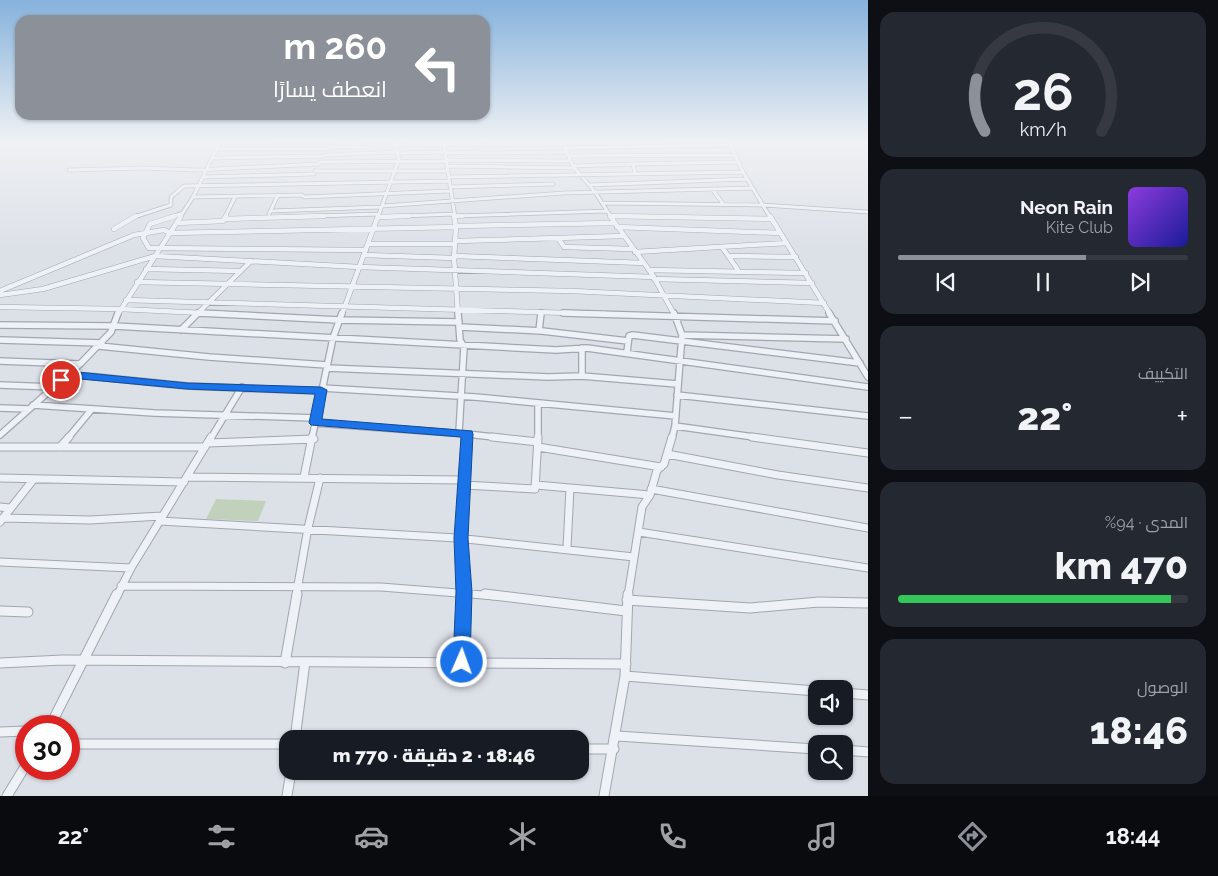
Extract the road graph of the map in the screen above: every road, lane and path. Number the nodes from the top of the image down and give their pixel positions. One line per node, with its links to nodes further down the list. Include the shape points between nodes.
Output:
1 (204, 177): 12 (street)
2 (313, 177): 10 (street)
3 (392, 177): 9 (street)
4 (531, 177): 6 (street)
5 (582, 177): 13 (street)
6 (449, 179): 9 (street); 15 (street)
7 (747, 179): 13 (street); 14 (street)
8 (373, 182): 9 (street); 10 (street); 21 (street)
9 (390, 182): 18 (street)
10 (309, 184): 12 (street); 20 (street)
11 (553, 184): 15 (street)
12 (200, 185): 22 (street); 41 (street, via 184,186 171,197 172,206 137,215)
13 (589, 185): 17 (street)
14 (753, 188): 16 (street); 27 (street)
15 (450, 189): 18 (street); 24 (street)
16 (712, 189): 17 (street); 26 (street)
17 (595, 192): 24 (street); 25 (street)
18 (386, 194): 21 (street); 28 (street)
19 (278, 195): 20 (street); 23 (street); 29 (street)
20 (302, 195): 21 (street)
21 (371, 195)
22 (193, 197): 23 (street); 31 (street)
23 (235, 197): 36 (street)
24 (452, 201): 28 (street); 33 (street)
25 (602, 203): 26 (street); 32 (street)
26 (724, 204): 27 (street)
27 (763, 205): 30 (street); 37 (street)
28 (382, 207): 29 (street); 34 (street)
29 (270, 211): 35 (street)
30 (868, 212)
31 (183, 213): 38 (street); 43 (street, via 150,224)
32 (609, 213): 33 (street); 37 (street); 39 (street)
33 (454, 215): 34 (street); 40 (street)
34 (378, 216): 35 (street); 42 (street)
35 (267, 218): 36 (street)
36 (224, 219): 38 (street)
37 (772, 219): 45 (street)
38 (177, 222): 44 (street)
39 (616, 225): 40 (street); 45 (street); 46 (street)
40 (456, 227): 42 (street); 48 (street)
41 (114, 229)
42 (373, 229): 44 (street); 50 (street)
43 (144, 233): 44 (street, via 164,230); 51 (street, via 143,238 149,248); 76 (street)
44 (170, 233): 51 (street)
45 (780, 233): 49 (street)
46 (623, 236): 47 (street); 53 (street)
47 (558, 238): 48 (street); 53 (street, via 564,247)
48 (456, 243): 50 (street); 57 (street)
49 (787, 243): 52 (street); 58 (street)
50 (368, 244): 54 (street)
51 (162, 247): 54 (street); 55 (street)
52 (722, 247): 53 (street); 56 (street)
53 (634, 251): 60 (street)
54 (365, 252): 57 (street); 61 (street)
55 (155, 256): 59 (street); 62 (street); 77 (street, via 43,288)
56 (730, 256): 58 (street); 66 (street)
57 (454, 257): 60 (street); 64 (street)
58 (796, 257): 68 (street)
59 (251, 261): 61 (street); 67 (street)
60 (644, 262): 65 (street)
61 (360, 267): 64 (street); 74 (street)
62 (146, 269): 67 (street); 71 (street)
63 (704, 269): 65 (street); 66 (street); 70 (street)
64 (457, 270): 69 (street); 75 (street)
65 (649, 270): 69 (street)
66 (738, 270): 68 (street)
67 (242, 271): 73 (street)
68 (806, 273): 72 (street)
69 (654, 278): 70 (street); 78 (street)
70 (709, 280): 72 (street)
71 (137, 282): 73 (street); 79 (street)
72 (812, 283): 80 (street)
73 (230, 284): 74 (street); 81 (street)
74 (352, 286): 75 (street); 84 (street)
75 (458, 289): 78 (street); 85 (street)
76 (0, 291)
77 (0, 295)
78 (663, 296): 80 (street); 88 (street)
79 (126, 300): 81 (street); 83 (street)
80 (824, 303): 90 (street)
81 (208, 304): 84 (street); 86 (street)
82 (0, 307): 83 (street)
83 (120, 308): 86 (street); 93 (street)
84 (345, 308): 85 (street); 89 (street)
85 (458, 310): 87 (street); 91 (street)
86 (198, 313): 89 (street); 94 (street)
87 (541, 313): 88 (street); 95 (street)
88 (675, 317): 90 (street); 97 (street)
89 (339, 320): 91 (street); 96 (street)
90 (835, 321): 98 (street)
91 (460, 324): 95 (street); 102 (street)
92 (0, 325): 93 (street)
93 (114, 326): 94 (street); 101 (street)
94 (181, 330): 96 (street)
95 (539, 331): 100 (street)
96 (333, 338): 102 (street); 109 (street)
97 (682, 338): 98 (street); 100 (street, via 633,335); 106 (street); 107 (street)
98 (846, 339): 107 (street)
99 (0, 340): 101 (street)
100 (628, 341): 104 (street)
101 (100, 344): 108 (street); 109 (street, via 208,357)
102 (462, 344): 103 (street, via 556,350); 110 (street)
103 (582, 348): 104 (street); 112 (street)
104 (627, 352): 106 (street)
105 (0, 361): 108 (street)
106 (679, 361): 114 (street); 118 (street)
107 (860, 363): 113 (street)
108 (80, 364): 111 (street)
109 (327, 366): 110 (street); 119 (street)
110 (464, 373): 112 (street); 121 (street)
111 (67, 374): 116 (street); 117 (street, via 159,384)
112 (582, 376): 114 (street)
113 (868, 376)
114 (677, 384): 120 (street)
115 (0, 385): 116 (street)
116 (54, 387): 123 (street)
117 (242, 387): 119 (street); 126 (street)
118 (868, 387)
119 (322, 389): 121 (street); 129 (street)
120 (677, 395): 127 (street); 128 (street)
121 (462, 396): 122 (street); 131 (street)
122 (538, 403): 127 (street); 136 (street)
123 (31, 407): 124 (street); 125 (street); 132 (street)
124 (0, 408)
125 (92, 409): 126 (street); 137 (street)
126 (227, 414): 129 (street); 135 (street)
127 (676, 416): 130 (street)
128 (868, 416)
129 (316, 420): 131 (street); 134 (street)
130 (675, 426): 139 (street); 140 (street)
131 (459, 432): 133 (street)
132 (0, 434)
133 (467, 434): 136 (street); 147 (street)
134 (314, 439): 135 (street); 142 (street)
135 (207, 445): 137 (street); 146 (street)
136 (538, 445): 141 (street); 148 (street)
137 (60, 447): 138 (street)
138 (0, 448)
139 (868, 453)
140 (667, 454): 141 (street); 150 (street)
141 (661, 467): 151 (street)
142 (304, 477): 144 (street); 146 (street)
143 (0, 478): 145 (street)
144 (320, 478): 147 (street); 156 (street)
145 (33, 480): 146 (street); 153 (street)
146 (186, 480): 154 (street)
147 (464, 483): 148 (street, via 533,490); 159 (street)
148 (536, 485): 149 (street)
149 (570, 488): 151 (street); 160 (street)
150 (868, 488)
151 (650, 492): 157 (street); 158 (street, via 642,508)
152 (0, 508): 153 (street)
153 (10, 508): 155 (street)
154 (161, 518): 155 (street); 156 (street); 163 (street)
155 (1, 520)
156 (308, 528): 159 (street); 166 (street)
157 (868, 528)
158 (639, 532): 161 (street); 164 (street)
159 (461, 538): 160 (street); 167 (street)
160 (567, 548): 161 (street)
161 (634, 557): 168 (street)
162 (0, 562): 163 (street)
163 (131, 568): 165 (street)
164 (868, 568)
165 (121, 586): 166 (street); 173 (street)
166 (297, 586): 167 (street); 177 (street)
167 (464, 592): 171 (street); 175 (street)
168 (627, 600): 169 (street, via 750,608); 171 (street)
169 (868, 602)
170 (0, 611): 172 (street)
171 (626, 611): 178 (street)
172 (28, 612)
173 (85, 661): 176 (street); 177 (street); 183 (street)
174 (305, 662): 175 (street); 177 (street); 184 (street)
175 (462, 662): 178 (street)
176 (0, 663)
177 (285, 663)
178 (626, 664): 179 (street)
179 (625, 676): 180 (street); 187 (street)
180 (808, 690)
181 (853, 694): 182 (street)
182 (868, 695)
183 (56, 715)
184 (296, 730)
185 (15, 731): 186 (street)
186 (0, 732)
187 (616, 736): 190 (street); 192 (street)
188 (80, 744): 189 (street)
189 (279, 744)
190 (808, 748)
191 (589, 749): 192 (street)
192 (614, 749): 199 (street)
193 (853, 751): 194 (street)
194 (868, 752)
195 (17, 780): 197 (street)
196 (290, 780): 198 (street)
197 (7, 796)
198 (288, 796)
199 (604, 796)

